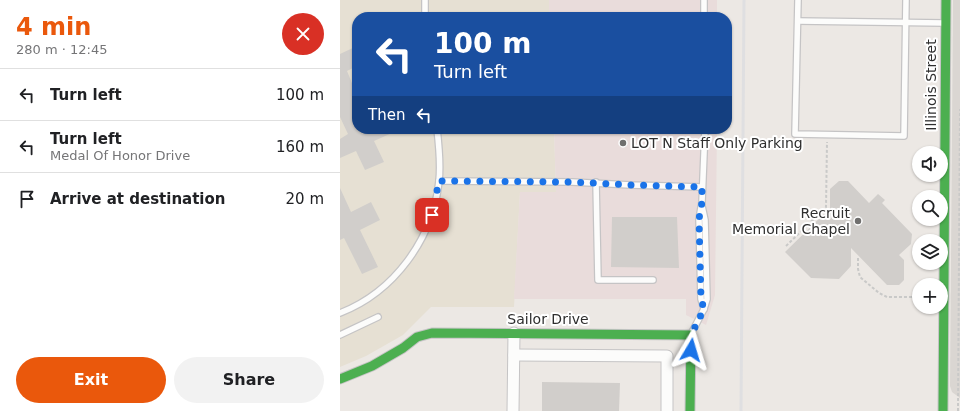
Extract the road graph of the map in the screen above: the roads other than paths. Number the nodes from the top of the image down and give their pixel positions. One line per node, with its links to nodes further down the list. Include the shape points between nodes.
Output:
1 (425, 0): 6 (lane)
2 (704, 0): 7 (lane)
3 (798, 0): 8 (lane)
4 (906, 0): 9 (lane)
5 (946, 0): 10 (street, Illinois Street)
6 (425, 12)
7 (704, 12)
8 (798, 21): 9 (lane); 9 (lane, via 795,134 904,136)
9 (905, 22): 10 (lane)
10 (945, 23): 27 (street, Illinois Street)
11 (438, 134): 13 (lane)
12 (705, 134): 15 (lane)
13 (439, 181): 14 (lane); 17 (lane, via 432,215 408,262 388,284 365,301)
14 (596, 182): 15 (lane); 16 (lane, via 598,280)
15 (702, 187): 21 (lane, via 699,219 701,299 704,309)
16 (653, 280)
17 (340, 313)
18 (378, 317): 20 (lane)
19 (514, 333): 21 (street, Sailor Drive); 22 (street); 23 (street, Sailor Drive, via 432,333 417,337 372,366)
20 (340, 335)
21 (691, 335): 26 (street)
22 (514, 355): 24 (street); 25 (street, via 667,356)
23 (340, 379)
24 (512, 411)
25 (668, 411)
26 (690, 411)
27 (942, 411)

